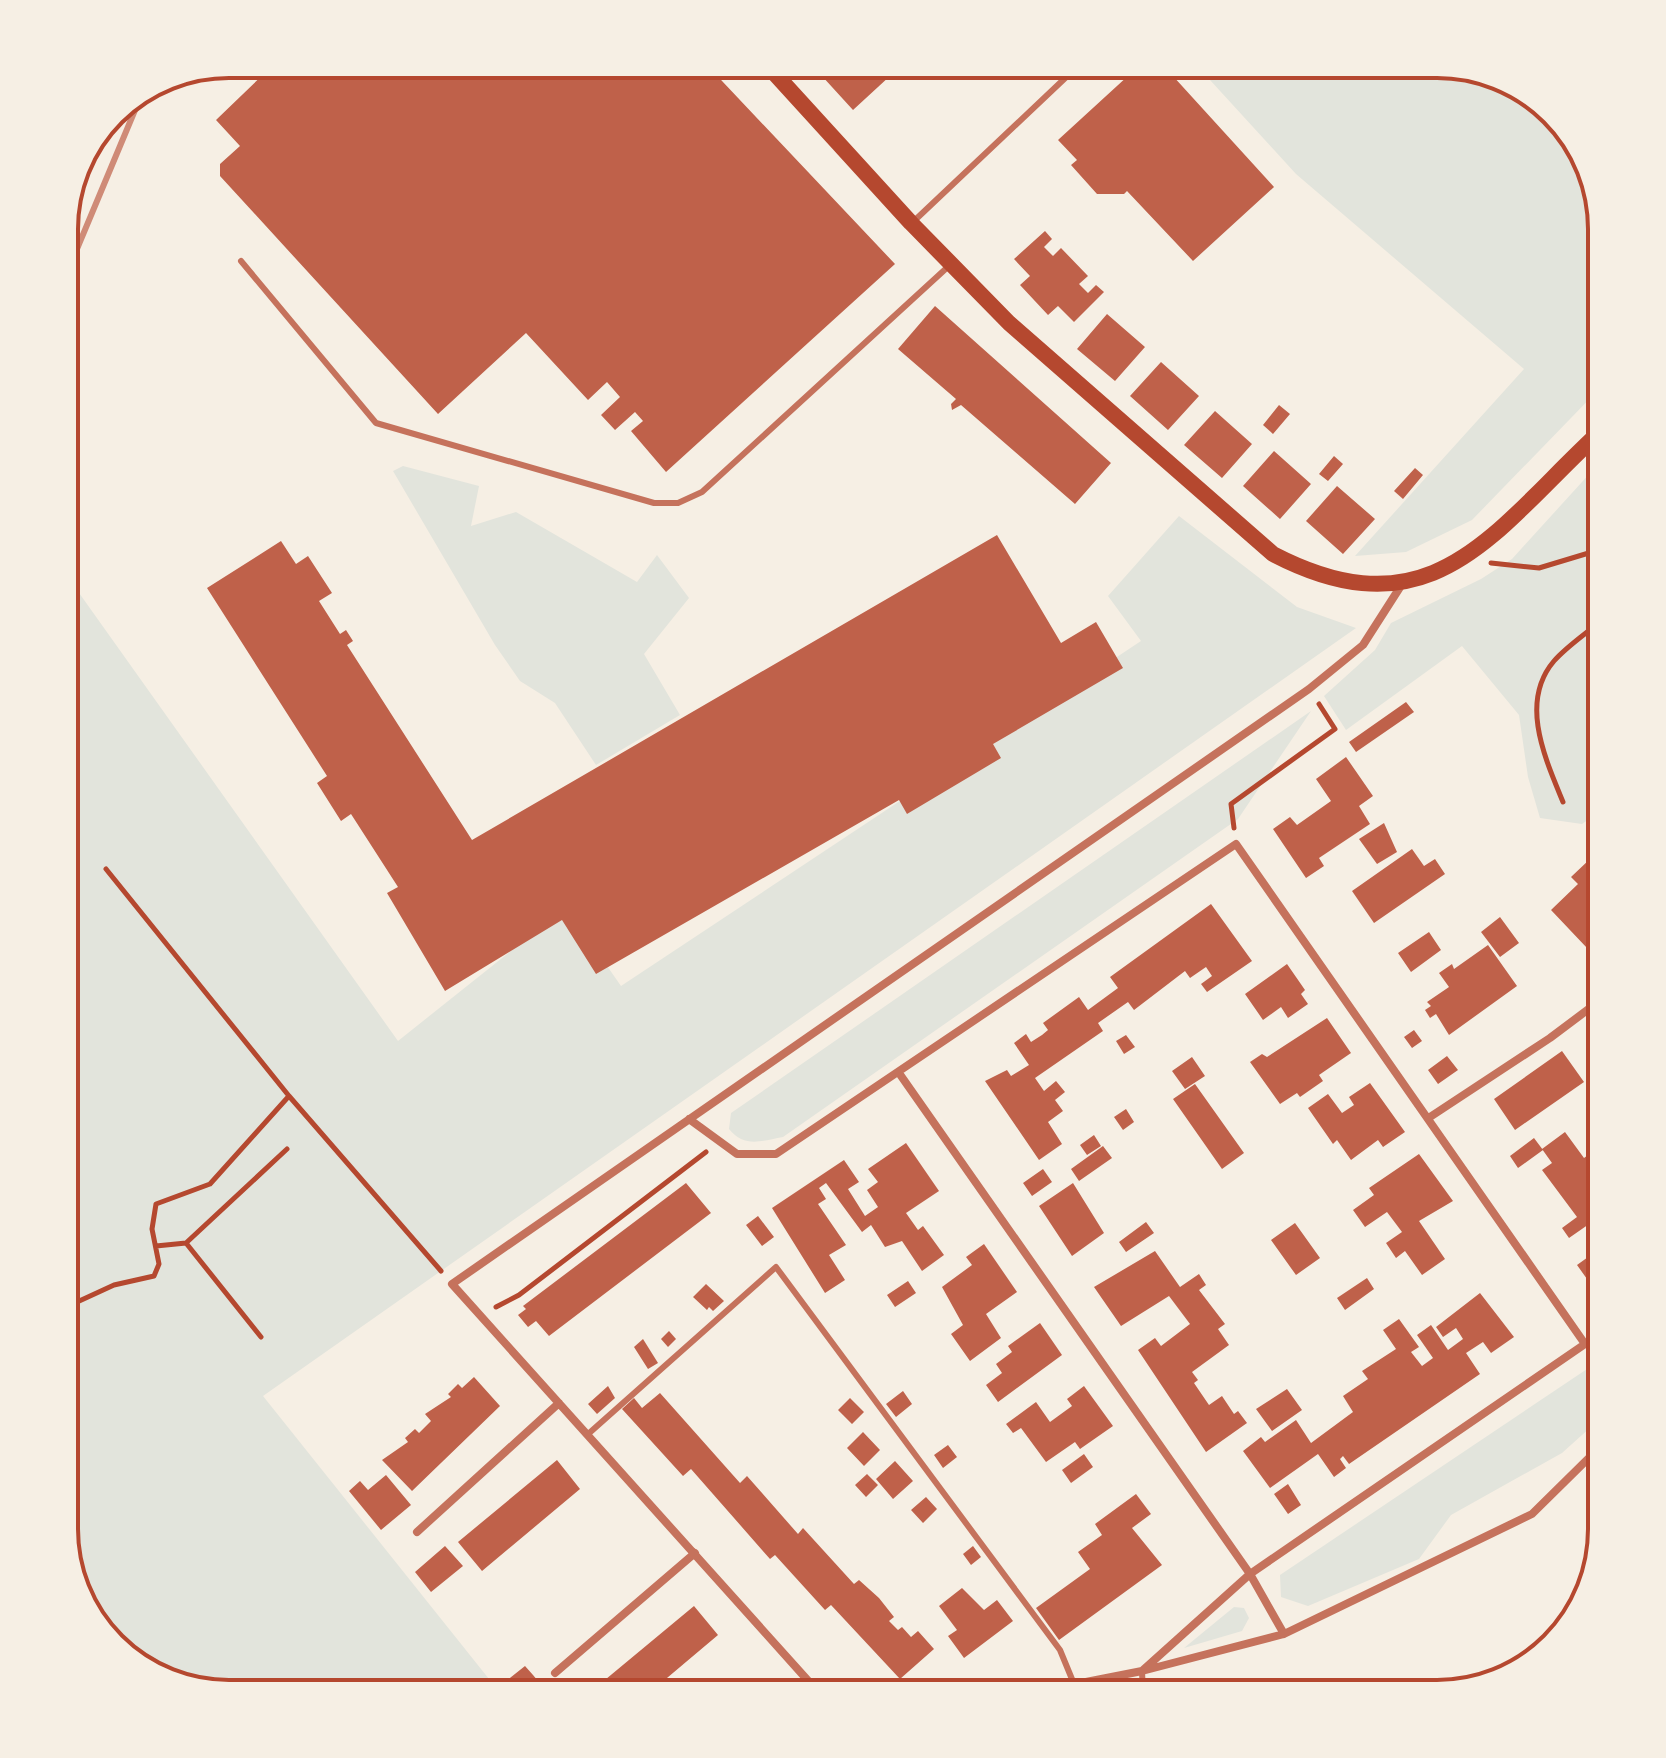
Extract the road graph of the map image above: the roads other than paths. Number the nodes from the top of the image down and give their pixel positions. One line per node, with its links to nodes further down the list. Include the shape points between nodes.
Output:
1 (779, 78): 3 (main road)
2 (1065, 78): 3 (lane)
3 (911, 223): 5 (main road)
4 (241, 261): 5 (lane, via 376,423 654,503 678,503 702,492)
5 (951, 264): 7 (main road, via 1009,323 1273,554 1340,582)
6 (1588, 443): 7 (main road, via 1512,521 1462,561)
7 (1404, 580): 11 (street, via 1363,645 1309,689)
8 (1588, 1010): 10 (street)
9 (899, 1073): 10 (street, via 1236,844); 11 (street, via 776,1154 737,1154); 17 (street)
10 (1430, 1117): 17 (street, via 1585,1344)
11 (689, 1119): 12 (street, via 452,1284)
12 (559, 1403): 13 (street); 15 (street)
13 (587, 1435): 16 (street); 22 (lane, via 776,1267 1060,1650)
14 (1588, 1459): 18 (street, via 1532,1514)
15 (417, 1532)
16 (695, 1553): 20 (street); 21 (street)
17 (1250, 1574): 18 (street); 19 (street)
18 (1284, 1634): 19 (street)
19 (1142, 1671): 23 (street); 24 (lane)
20 (555, 1673)
21 (808, 1680)
22 (1072, 1680)
23 (1095, 1680)
24 (1142, 1680)

